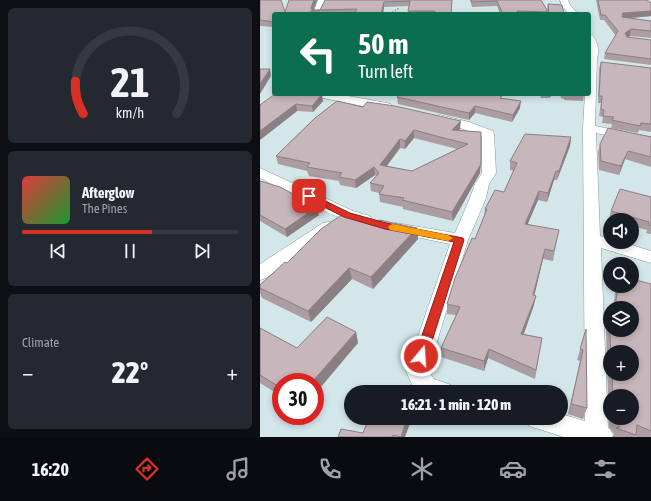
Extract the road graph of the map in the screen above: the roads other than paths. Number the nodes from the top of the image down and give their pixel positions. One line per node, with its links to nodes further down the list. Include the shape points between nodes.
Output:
1 (322, 0): 3 (street)
2 (564, 0): 4 (street)
3 (318, 12)
4 (572, 12)
5 (591, 43): 9 (street, via 596,64)
6 (329, 96): 7 (street)
7 (397, 108)
8 (425, 116): 14 (street, via 472,126 488,134 489,173 482,184)
9 (588, 128): 10 (street); 13 (street)
10 (651, 141)
11 (260, 172): 12 (street)
12 (347, 215): 14 (street, via 385,226); 16 (street)
13 (592, 239): 15 (street); 19 (street)
14 (460, 240): 17 (street, via 417,371)
15 (651, 257)
16 (260, 273)
17 (424, 385)
18 (561, 425): 19 (street)
19 (599, 436)

